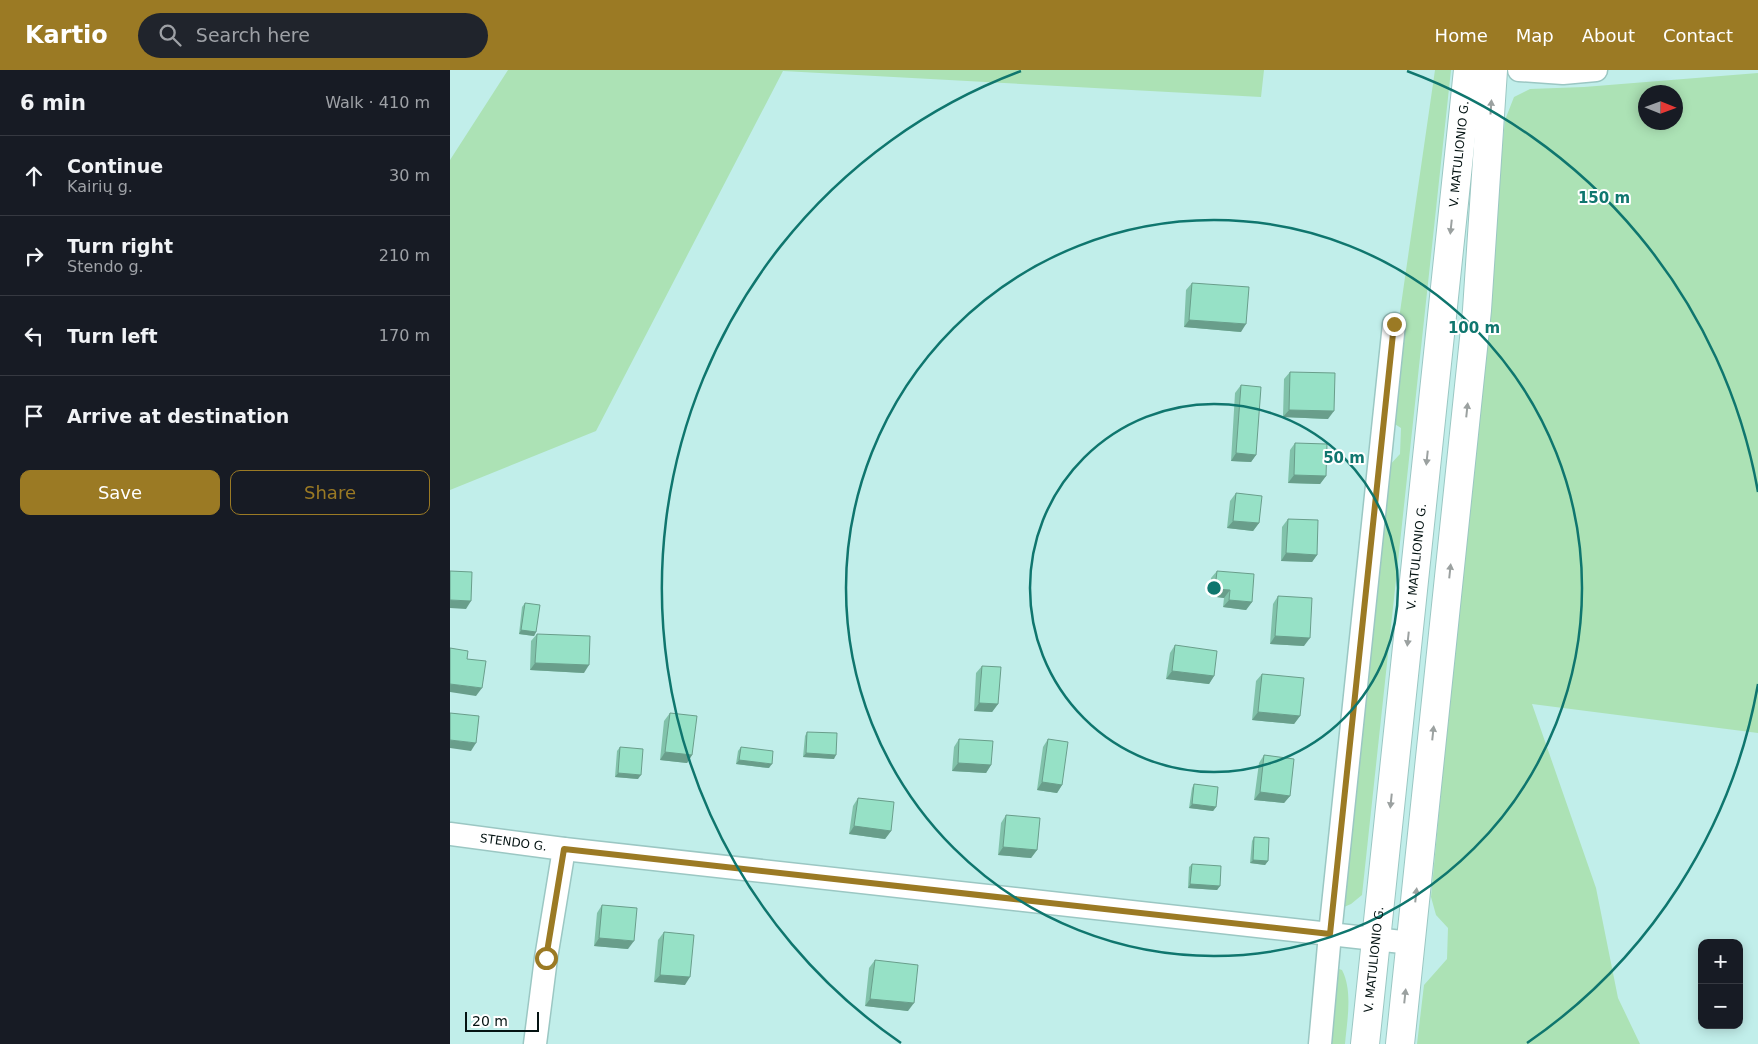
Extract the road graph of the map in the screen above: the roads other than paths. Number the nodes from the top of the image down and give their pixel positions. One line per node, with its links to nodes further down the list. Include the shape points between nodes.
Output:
1 (1468, 70): 9 (highway, V. MATULIONIO G., one-way to 9)
2 (1493, 70): 10 (highway, one-way to 2, via 1477,310)
3 (1519, 70): 4 (street, via 1563,73)
4 (1596, 70)
5 (1394, 324): 8 (street)
6 (450, 834): 7 (street, STENDO G.)
7 (564, 849): 8 (street, STENDO G.); 11 (street)
8 (1330, 934): 9 (street, STENDO G.); 12 (street)
9 (1376, 939): 10 (street, STENDO G.); 13 (highway, V. MATULIONIO G.)
10 (1411, 943): 14 (highway, one-way to 10)
11 (535, 1044)
12 (1320, 1044)
13 (1365, 1044)
14 (1400, 1044)

